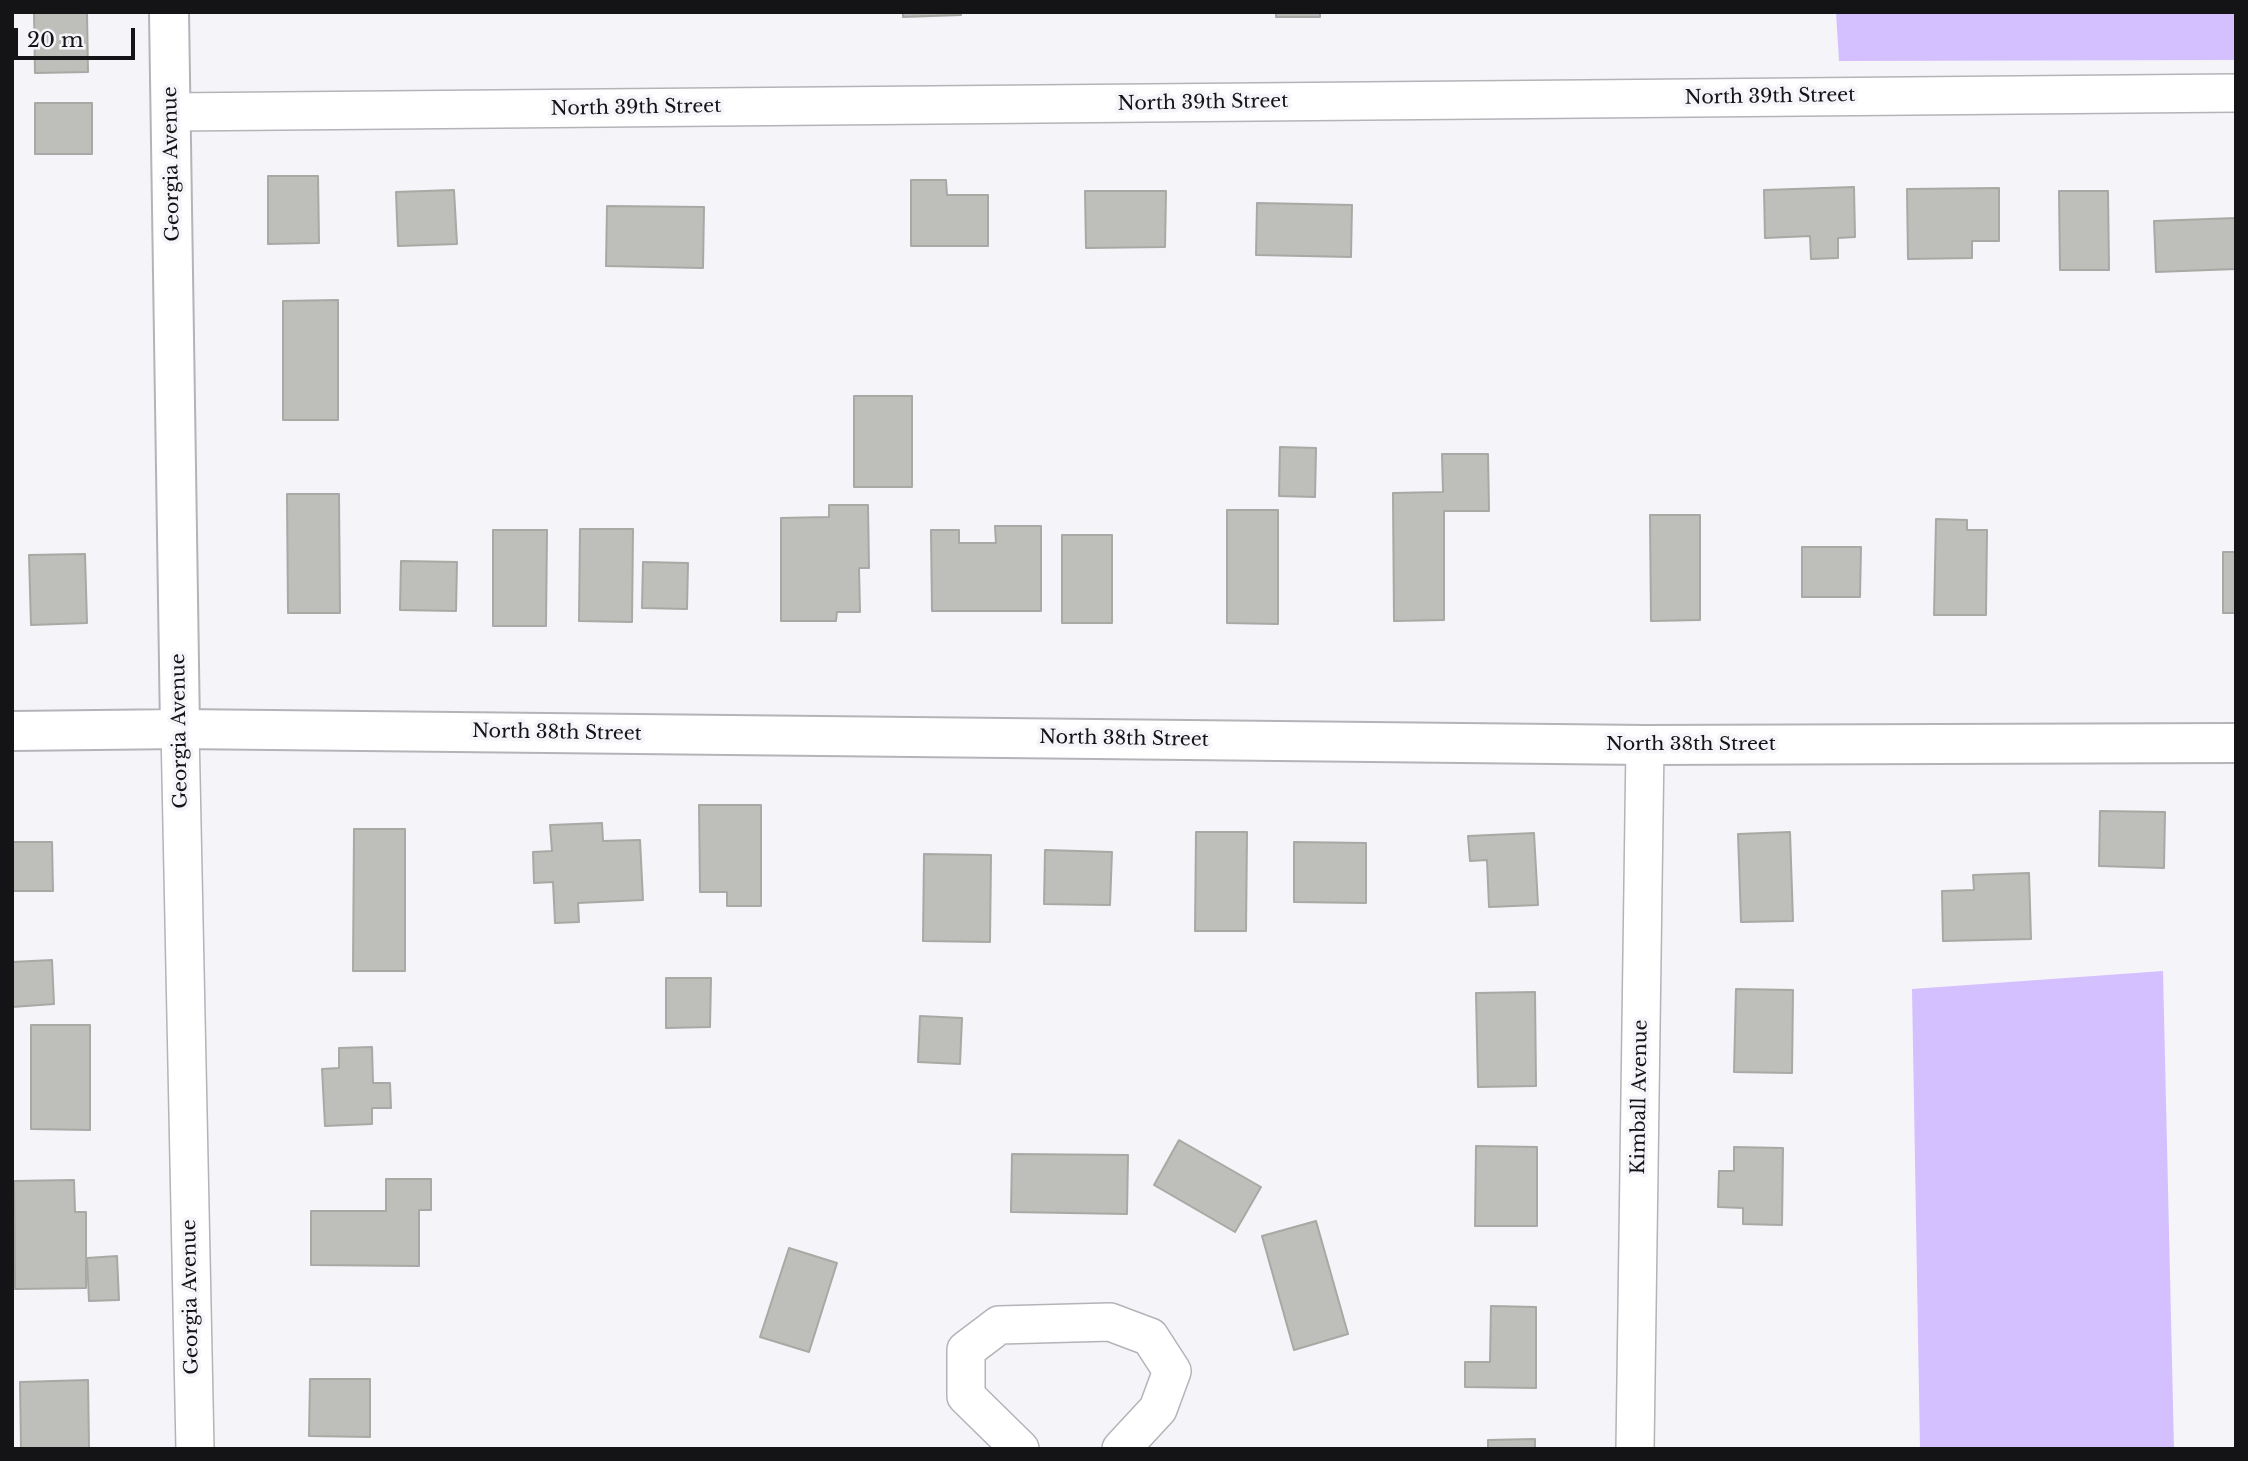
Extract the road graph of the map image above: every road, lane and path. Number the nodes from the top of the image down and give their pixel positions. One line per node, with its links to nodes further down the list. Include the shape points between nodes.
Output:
1 (169, 12): 3 (street, Georgia Avenue)
2 (2236, 93): 3 (street, North 39th Street)
3 (171, 112): 4 (street, Georgia Avenue)
4 (180, 729): 5 (street, North 38th Street); 7 (street, North 38th Street); 8 (street, Georgia Avenue)
5 (12, 731)
6 (2236, 743): 7 (street, North 38th Street)
7 (1645, 745): 11 (street, Kimball Avenue)
8 (195, 1449)
9 (1020, 1449): 10 (street, via 966,1396 965,1349 999,1325 1110,1322 1150,1337 1172,1371 1158,1409)
10 (1121, 1449)
11 (1635, 1449)

